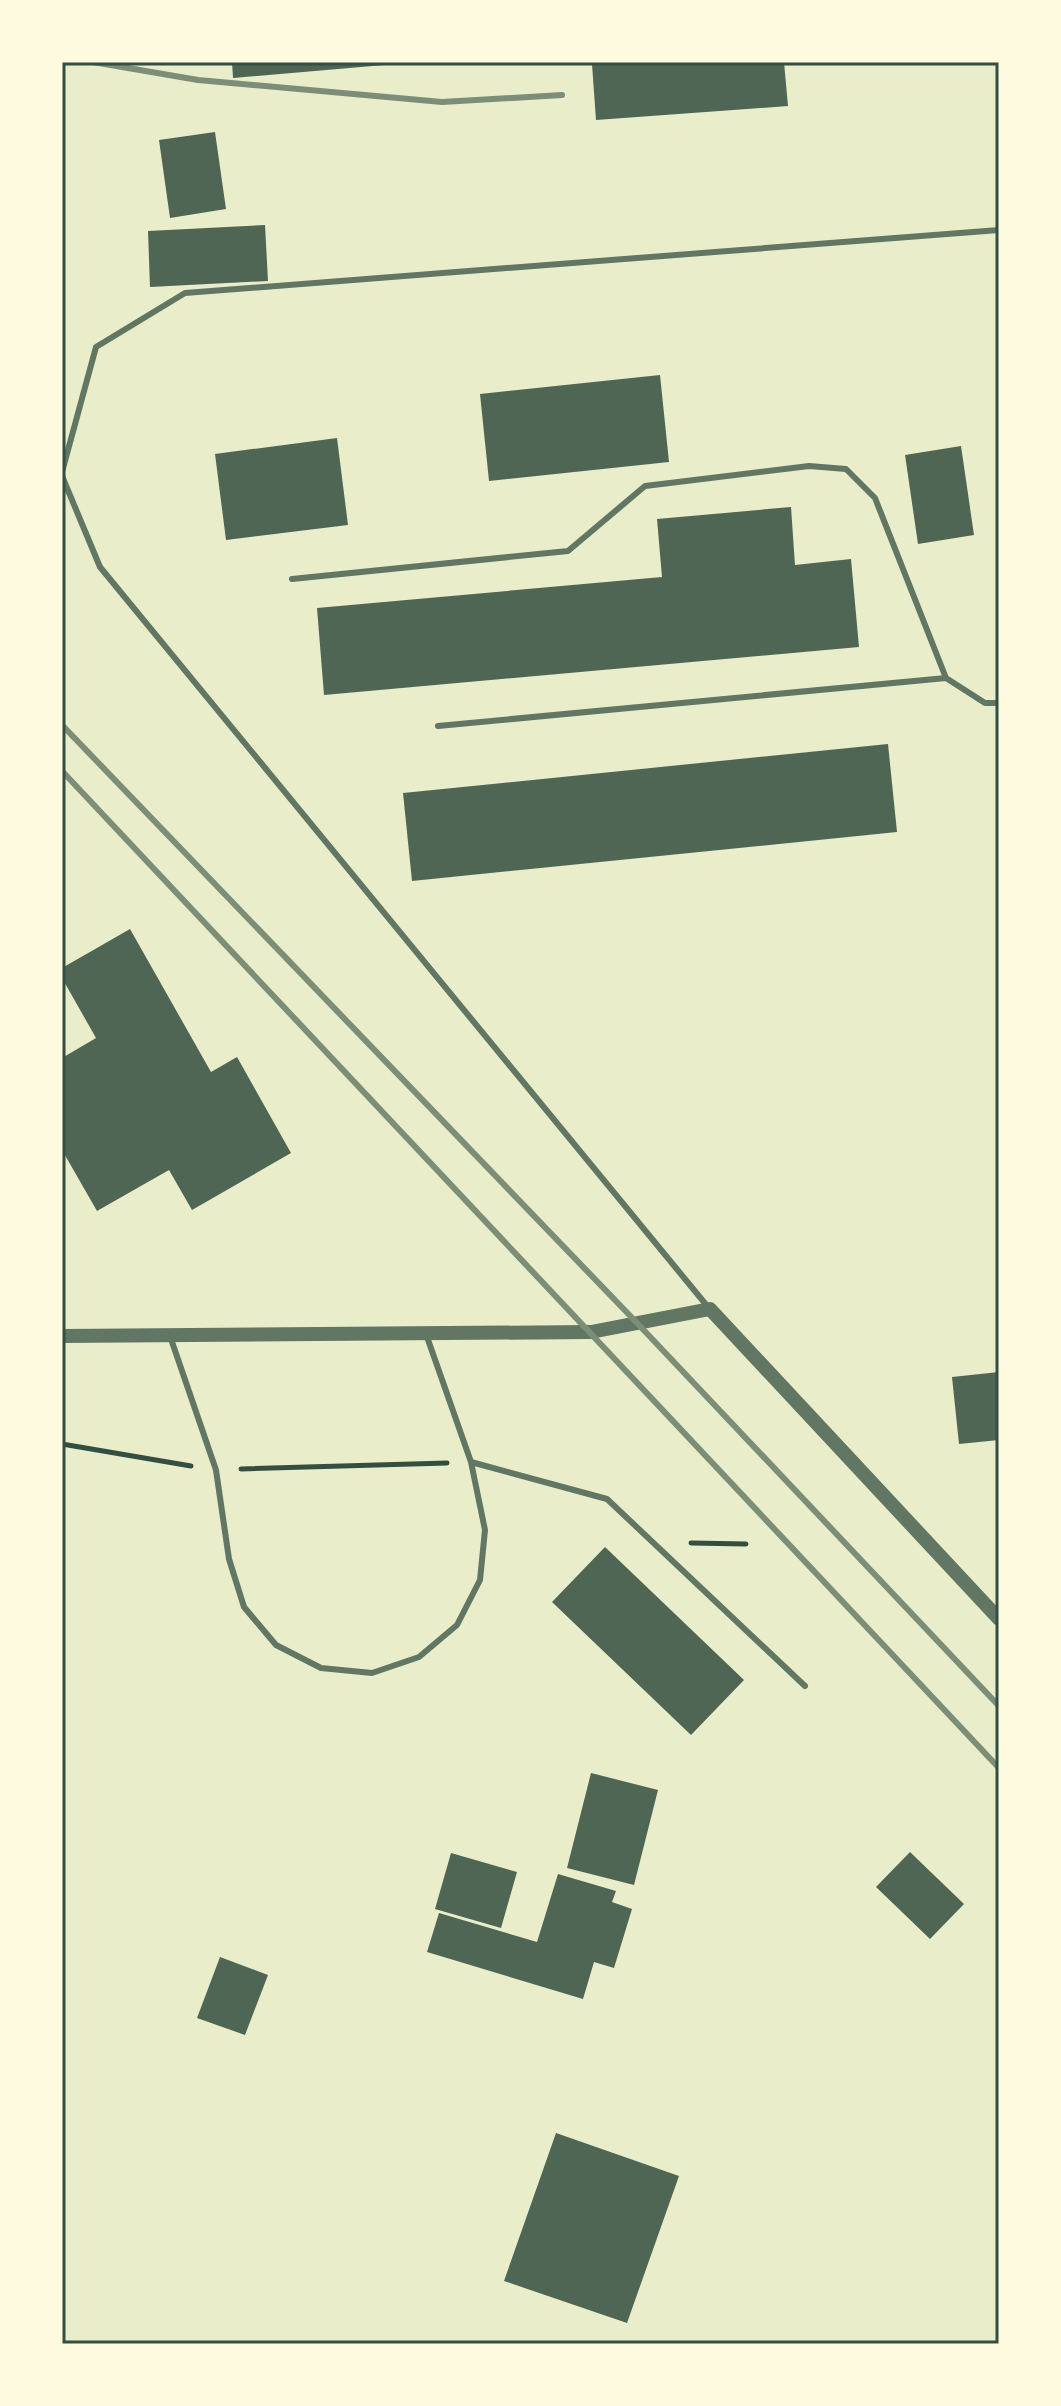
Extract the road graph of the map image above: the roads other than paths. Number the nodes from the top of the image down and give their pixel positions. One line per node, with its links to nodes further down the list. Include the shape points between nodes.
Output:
1 (999, 230): 2 (lane, via 185,293 96,347)
2 (62, 474): 7 (lane, via 100,567)
3 (292, 579): 4 (lane, via 568,551 645,486 809,466 846,469 875,498)
4 (946, 678): 5 (lane, via 985,703); 6 (lane)
5 (999, 703)
6 (438, 726)
7 (710, 1309): 8 (street, via 591,1332); 12 (street)
8 (426, 1334): 10 (street); 11 (lane)
9 (62, 1336): 10 (street)
10 (170, 1336): 11 (lane, via 216,1470 229,1559 244,1607 276,1645 321,1668 372,1673 419,1657 457,1625 480,1580 485,1530)
11 (471, 1462): 13 (lane, via 607,1499)
12 (999, 1619)
13 (805, 1686)

